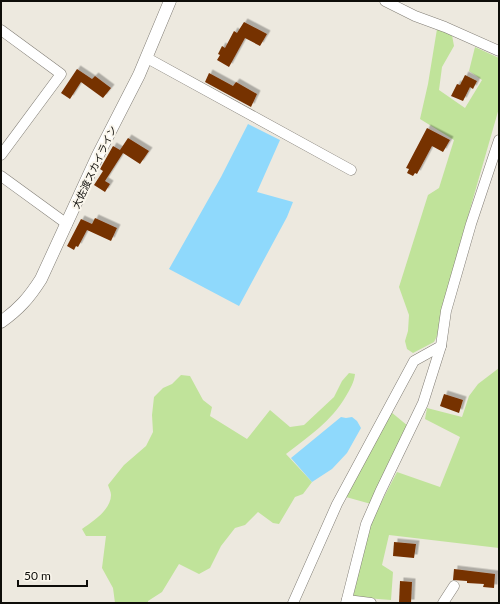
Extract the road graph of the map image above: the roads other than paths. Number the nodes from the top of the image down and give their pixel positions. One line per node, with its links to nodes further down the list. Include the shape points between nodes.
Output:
1 (170, 1): 5 (street, 大佐渡スカイライン)
2 (385, 1): 4 (street)
3 (1, 30): 7 (street, via 61,74)
4 (499, 51)
5 (147, 58): 8 (street); 10 (street, 大佐渡スカイライン, via 98,155)
6 (499, 140): 12 (street, via 446,311)
7 (1, 155)
8 (351, 170)
9 (1, 176): 10 (street)
10 (67, 224): 11 (street, 大佐渡スカイライン, via 31,295)
11 (1, 322)
12 (441, 346): 14 (street, via 423,403 366,524); 15 (street, via 414,361 338,504)
13 (454, 586): 17 (street)
14 (346, 602): 16 (street)
15 (293, 603)
16 (371, 603)
17 (443, 603)

